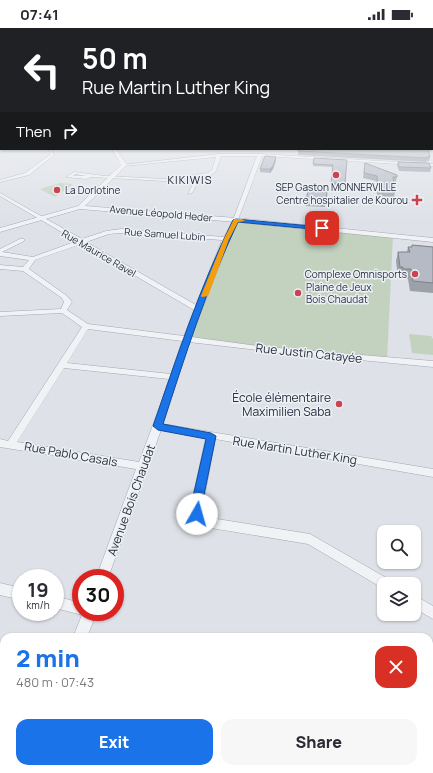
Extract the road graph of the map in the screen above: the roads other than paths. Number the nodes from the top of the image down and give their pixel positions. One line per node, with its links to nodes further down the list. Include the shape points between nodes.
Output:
1 (52, 152): 13 (street, via 53,154 27,174)
2 (116, 152): 7 (street)
3 (211, 152): 6 (street)
4 (219, 155): 5 (street); 6 (street); 10 (street, via 211,173)
5 (260, 155): 8 (street); 19 (street, Avenue Bois Chaudat)
6 (210, 156): 7 (street)
7 (124, 165): 11 (street)
8 (433, 165)
9 (89, 176): 11 (street)
10 (195, 176): 12 (street); 14 (street)
11 (111, 177): 12 (street); 17 (street)
12 (166, 180): 14 (street)
13 (0, 181)
14 (196, 182): 15 (street)
15 (190, 193)
16 (0, 194): 18 (street, Rue Maurice Ravel)
17 (80, 207): 18 (street); 19 (street, Avenue Léopold Heder)
18 (40, 219): 20 (street); 24 (street, Rue Maurice Ravel)
19 (236, 220): 21 (street, Avenue Bois Chaudat); 23 (street, Avenue Léopold Heder)
20 (0, 230)
21 (226, 239): 24 (street, Rue Samuel Lubin, via 121,231 108,232); 29 (street, Avenue Bois Chaudat)
22 (22, 240): 25 (street)
23 (433, 240)
24 (82, 243): 26 (street, Rue Samuel Lubin); 29 (street, Rue Maurice Ravel)
25 (0, 252): 26 (street)
26 (33, 259): 28 (street)
27 (0, 267): 28 (street)
28 (25, 269): 30 (street, via 65,297 68,302)
29 (199, 310): 33 (street, Avenue Bois Chaudat)
30 (63, 311): 31 (street); 32 (street)
31 (1, 315)
32 (86, 326): 33 (street, Rue Justin Catayée); 35 (street)
33 (186, 340): 34 (street, Rue Justin Catayée); 36 (street, Avenue Bois Chaudat)
34 (433, 364)
35 (62, 365): 36 (street); 40 (street)
36 (174, 377): 37 (street, Avenue Bois Chaudat)
37 (158, 426): 38 (street, Rue Martin Luther King); 41 (street, Avenue Bois Chaudat)
38 (211, 436): 42 (street, Rue Martin Luther King); 46 (street, via 196,510 199,519 310,539)
39 (0, 443): 40 (street, Rue Pablo Casals)
40 (11, 444): 41 (street, Rue Pablo Casals)
41 (142, 466): 45 (street, Avenue Bois Chaudat)
42 (418, 470): 43 (street, Rue Martin Luther King); 44 (street)
43 (433, 473)
44 (433, 476)
45 (105, 569)
46 (377, 579)
47 (0, 589): 48 (street)
48 (12, 592)
49 (421, 605): 50 (street)
50 (433, 613)
51 (86, 621): 52 (street)
52 (82, 633)

